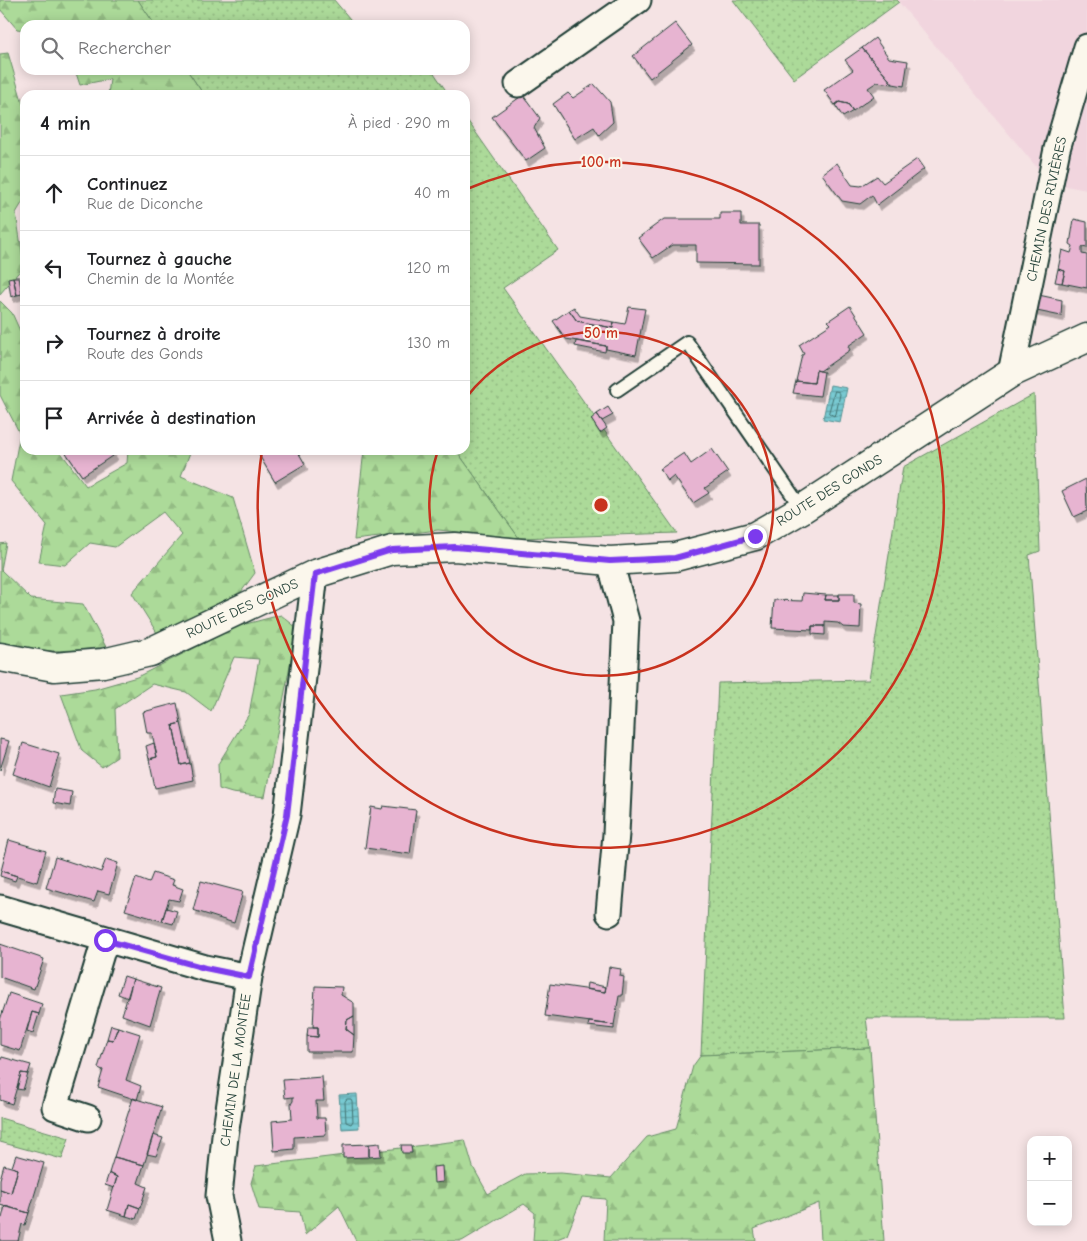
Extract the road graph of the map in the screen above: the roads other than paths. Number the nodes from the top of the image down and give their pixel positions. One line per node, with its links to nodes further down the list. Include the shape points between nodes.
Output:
1 (638, 0): 3 (street)
2 (1087, 48): 5 (street, CHEMIN DES RIVIÈRES, via 1057,149)
3 (518, 84)
4 (1087, 338): 5 (street, ROUTE DES GONDS)
5 (1011, 373): 7 (street, ROUTE DES GONDS)
6 (617, 390): 7 (lane, via 687,342)
7 (802, 509): 8 (street, ROUTE DES GONDS, via 755,536 675,558)
8 (610, 561): 9 (street, ROUTE DES GONDS, via 455,547 392,550); 12 (street, via 626,621)
9 (315, 574): 10 (street, ROUTE DES GONDS, via 150,652 102,663 54,668); 14 (street, CHEMIN DE LA MONTÉE, via 287,815)
10 (0, 657)
11 (0, 908): 13 (street)
12 (609, 914)
13 (105, 940): 14 (street); 15 (street, via 55,1107)
14 (249, 977): 16 (street, CHEMIN DE LA MONTÉE, via 219,1196)
15 (88, 1118)
16 (228, 1241)

